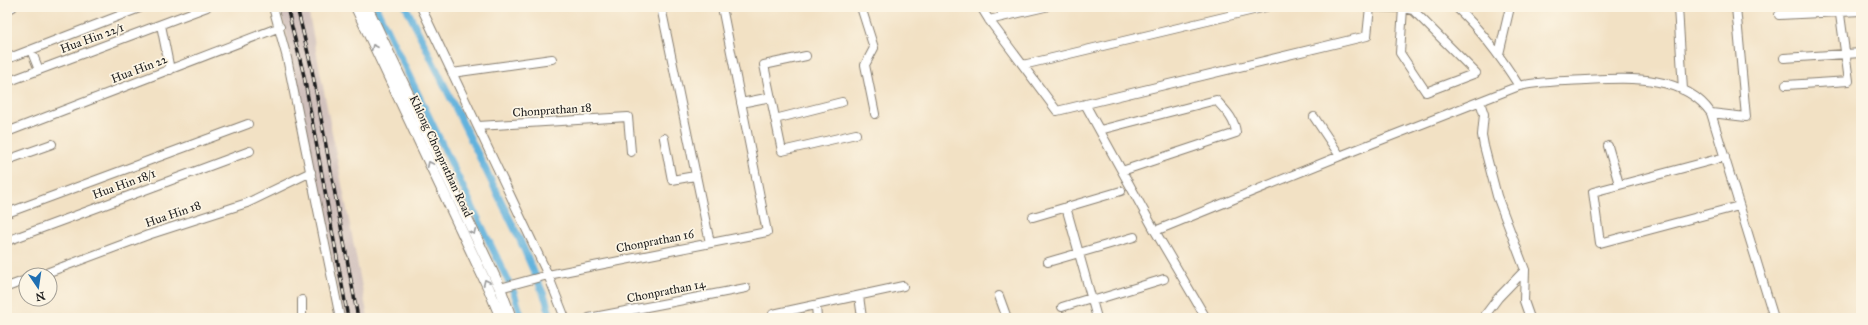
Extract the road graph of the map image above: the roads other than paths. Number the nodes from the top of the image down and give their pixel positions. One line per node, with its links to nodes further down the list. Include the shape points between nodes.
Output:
1 (13, 7): 23 (street)
2 (142, 7): 30 (street)
3 (207, 7): 28 (street, Hua Hin 22/1)
4 (273, 7): 29 (street)
5 (356, 7): 100 (street, Khlong Chonprathan Road, one-way to 5, via 490,289)
6 (367, 7): 90 (street, Khlong Chonprathan Road, one-way to 90)
7 (421, 7): 41 (street)
8 (661, 7): 70 (street)
9 (722, 7): 49 (street)
10 (861, 7): 52 (street, via 874,48 865,65)
11 (981, 7): 27 (street)
12 (1000, 7): 26 (street)
13 (1044, 7): 26 (street)
14 (1266, 7): 21 (street)
15 (1371, 7): 20 (street); 50 (street, via 1367,36)
16 (1456, 7): 32 (street)
17 (1510, 7): 32 (street)
18 (1678, 7): 45 (street)
19 (1736, 7): 51 (street, via 1746,117)
20 (1403, 8): 20 (street, via 1413,10 1476,73 1426,92 1400,53)
21 (1246, 9): 38 (street)
22 (1839, 9): 24 (street); 25 (street); 33 (street)
23 (7, 10)
24 (1861, 11)
25 (1779, 15)
26 (1003, 17): 27 (street)
27 (989, 20): 38 (street)
28 (161, 25): 39 (street, Hua Hin 22/1); 40 (street)
29 (280, 27): 40 (street, Hua Hin 22); 69 (street)
30 (31, 50): 36 (street); 39 (street)
31 (1861, 53): 33 (street)
32 (1499, 54): 44 (street)
33 (1845, 54): 35 (street); 43 (street, via 1849,81)
34 (806, 56): 46 (street, via 764,65)
35 (1784, 58)
36 (7, 59)
37 (552, 59): 41 (street)
38 (1023, 65): 50 (street, via 1056,110)
39 (39, 70): 42 (street, Hua Hin 22/1)
40 (170, 70): 58 (street, Hua Hin 22)
41 (452, 72): 56 (street)
42 (7, 82)
43 (1786, 85)
44 (1519, 86): 45 (street, via 1539,82 1639,78); 48 (street)
45 (1683, 90): 51 (street, via 1701,102)
46 (771, 97): 49 (street); 54 (street)
47 (842, 102): 54 (street)
48 (1480, 102): 65 (street); 84 (street, via 1484,114 1482,135 1497,196)
49 (741, 103): 80 (street, Chonprathan 16, via 767,232)
50 (1085, 104): 57 (street)
51 (1711, 113): 66 (street)
52 (875, 114)
53 (1314, 117): 65 (street)
54 (775, 119): 59 (street, via 782,151)
55 (248, 124): 75 (street, Hua Hin 18/1)
56 (478, 126): 64 (street, Chonprathan 18, via 628,117); 85 (street)
57 (1100, 130): 68 (street); 68 (street, via 1216,100 1236,126 1236,133)
58 (7, 132)
59 (856, 134)
60 (664, 138): 70 (street, via 672,180)
61 (52, 144): 67 (street)
62 (1608, 146): 71 (street)
63 (250, 151): 79 (street, Hua Hin 18/1)
64 (631, 152)
65 (1340, 156): 77 (street)
66 (1724, 157): 71 (street); 73 (street)
67 (7, 160)
68 (1122, 171): 77 (street)
69 (311, 172): 83 (street, Hua Hin 18, via 247,203); 99 (street)
70 (695, 176): 80 (street)
71 (1619, 184): 73 (street, via 1593,192 1600,243)
72 (1121, 191): 74 (street)
73 (1739, 206): 112 (street)
74 (1066, 207): 76 (street); 81 (street)
75 (7, 213)
76 (1033, 217)
77 (1155, 231): 109 (street)
78 (1134, 236): 81 (street)
79 (7, 241)
80 (710, 243): 85 (street, Chonprathan 16)
81 (1079, 253): 82 (street); 94 (street)
82 (1048, 262)
83 (58, 269)
84 (1525, 270): 110 (street); 111 (street, via 1524,301)
85 (548, 275): 90 (street, Chonprathan 16); 102 (street)
86 (1164, 279): 94 (street)
87 (18, 283): 89 (street)
88 (903, 286): 92 (street)
89 (7, 287)
90 (500, 288): 101 (street, Khlong Chonprathan Road)
91 (746, 288): 103 (street, Chonprathan 14)
92 (858, 296): 96 (street); 106 (street)
93 (999, 296): 107 (street)
94 (1092, 299): 97 (street); 108 (street)
95 (302, 300): 98 (street)
96 (816, 306): 104 (street, via 773,314); 105 (street)
97 (1062, 307)
98 (302, 318)
99 (340, 318)
100 (500, 318)
101 (511, 318)
102 (565, 318)
103 (589, 318)
104 (774, 318)
105 (818, 318)
106 (862, 318)
107 (1007, 318)
108 (1097, 318)
109 (1206, 318)
110 (1483, 318)
111 (1530, 318)
112 (1774, 318)

